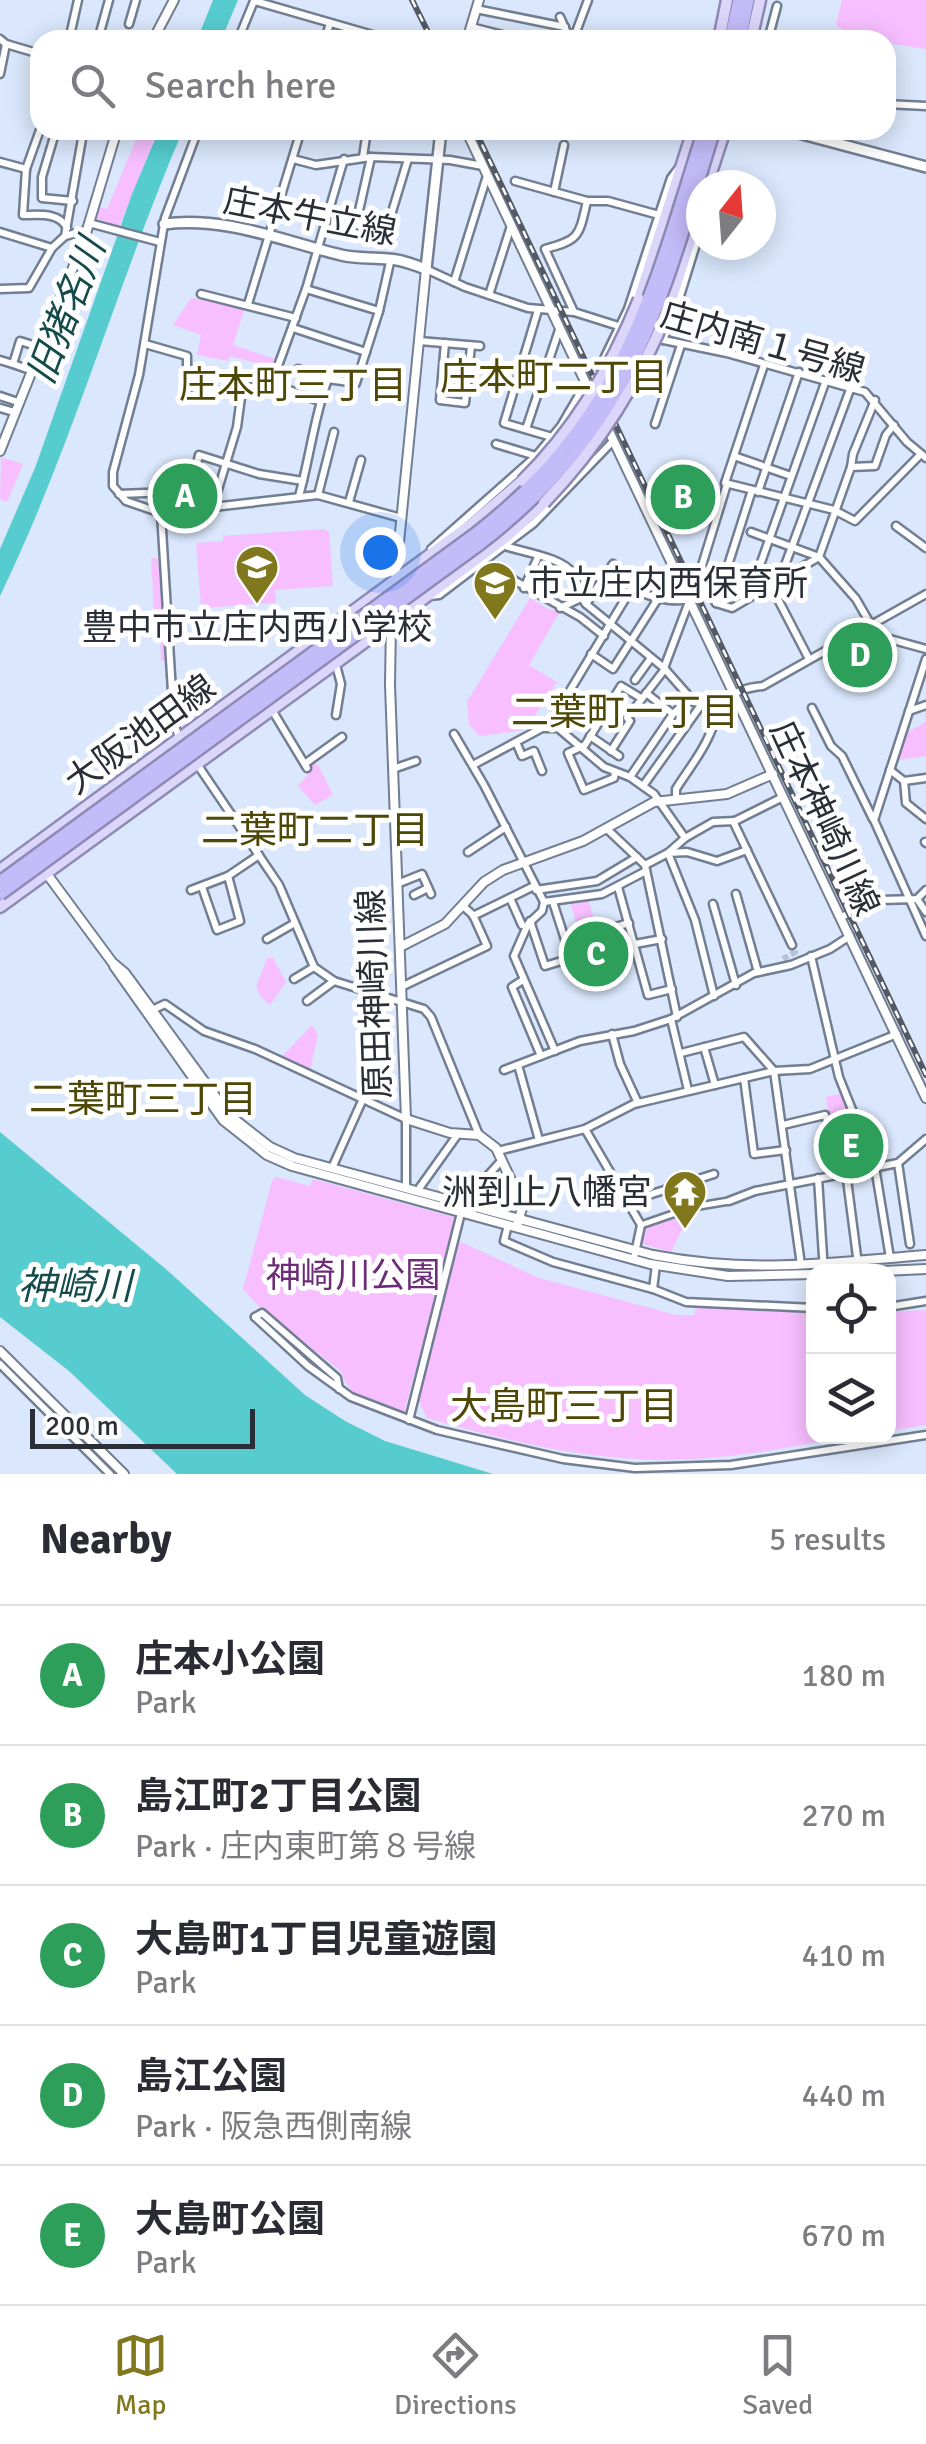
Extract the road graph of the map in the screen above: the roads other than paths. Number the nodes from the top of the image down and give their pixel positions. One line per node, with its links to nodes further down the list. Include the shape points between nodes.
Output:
1 (78, 0): 17 (street)
2 (110, 0): 18 (street)
3 (136, 0): 15 (street)
4 (174, 0): 19 (street)
5 (255, 0): 14 (street); 20 (street)
6 (588, 0): 27 (street)
7 (727, 0): 28 (main road)
8 (738, 0): 29 (highway)
9 (748, 0): 30 (highway)
10 (760, 0): 31 (main road)
11 (478, 4): 16 (street); 25 (street)
12 (776, 6): 32 (street)
13 (560, 17): 26 (street)
14 (330, 23): 21 (street); 22 (street)
15 (129, 24)
16 (471, 26): 23 (street); 24 (street)
17 (71, 30)
18 (101, 30)
19 (158, 30)
20 (242, 30)
21 (328, 30)
22 (355, 30)
23 (470, 30)
24 (486, 30)
25 (557, 30)
26 (567, 30)
27 (571, 30)
28 (721, 30)
29 (732, 30)
30 (742, 30)
31 (753, 30)
32 (770, 30)
33 (3, 42): 34 (street); 35 (street)
34 (30, 51)
35 (0, 74)
36 (896, 104): 37 (street)
37 (926, 106)
38 (36, 140): 61 (street)
39 (53, 140): 66 (street, via 42,198)
40 (83, 140): 66 (street)
41 (115, 140): 70 (street)
42 (194, 140): 69 (street)
43 (298, 140): 54 (street)
44 (368, 140): 53 (street)
45 (439, 140): 57 (main road, 庄本牛立線)
46 (471, 140): 63 (street, 庄本神崎川線)
47 (689, 140): 58 (main road, 大阪池田線)
48 (701, 140): 245 (highway, bridge, via 628,351 582,428 535,484)
49 (711, 140): 252 (highway, bridge, via 639,354 559,472 482,542)
50 (722, 140): 62 (main road)
51 (827, 140): 60 (main road)
52 (564, 145): 65 (street)
53 (367, 157): 55 (street); 56 (street); 71 (street)
54 (293, 158): 55 (street, via 316,165); 75 (street)
55 (344, 159): 80 (street)
56 (408, 159): 57 (street); 76 (street)
57 (436, 159): 63 (street); 85 (main road, 庄本牛立線)
58 (683, 161): 68 (street); 165 (main road, 大阪池田線, bridge, via 640,298 589,398 522,481)
59 (0, 162): 61 (street)
60 (926, 166)
61 (26, 169): 74 (street, via 22,214 53,216)
62 (712, 170)
63 (485, 171): 72 (street, 庄本神崎川線); 86 (street)
64 (515, 181): 65 (street)
65 (554, 192): 67 (street)
66 (73, 201): 74 (street)
67 (587, 202): 68 (street); 95 (street, via 580,234 545,250)
68 (659, 215): 98 (street)
69 (164, 224): 75 (main road, 庄本牛立線, via 210,222); 78 (street)
70 (88, 226): 74 (street); 78 (street); 105 (street)
71 (360, 226)
72 (511, 226): 90 (street); 92 (street, 庄本神崎川線)
73 (0, 232): 77 (street)
74 (66, 232): 79 (street)
75 (269, 235): 80 (main road, 庄本牛立線); 91 (street)
76 (385, 235)
77 (18, 238): 79 (street); 81 (street)
78 (157, 241): 103 (street)
79 (52, 248): 88 (street, via 30,288)
80 (318, 249): 83 (main road, 庄本牛立線); 87 (street)
81 (14, 251)
82 (686, 253): 173 (main road, 大阪池田線, bridge, via 644,365 581,464 544,503)
83 (391, 258): 85 (main road, 庄本牛立線); 94 (street)
84 (691, 260): 101 (street)
85 (426, 269): 86 (street); 100 (street, 原田神崎川線)
86 (454, 282): 90 (street)
87 (306, 288): 94 (street); 96 (street)
88 (0, 289)
89 (200, 294): 91 (street)
90 (489, 295): 93 (street)
91 (248, 304): 96 (street)
92 (552, 309): 93 (street, 庄内南１号線); 95 (street, 庄内南１号線); 97 (street, 庄本神崎川線)
93 (538, 310): 127 (street, via 504,422)
94 (379, 311): 106 (street)
95 (574, 312): 98 (street, 庄内南１号線)
96 (296, 318): 99 (street)
97 (560, 327): 116 (street, 庄本神崎川線); 127 (street)
98 (621, 327): 101 (street, 庄内南１号線); 110 (street)
99 (292, 328): 106 (street); 117 (street)
100 (419, 340): 102 (street); 156 (street, 原田神崎川線)
101 (662, 341): 104 (street, 庄内南１号線)
102 (445, 343): 102 (street, via 440,400 466,403 475,346)
103 (145, 344): 119 (street, via 187,356 192,390); 145 (street, via 113,472)
104 (681, 345): 109 (street, 庄内南１号線); 125 (street)
105 (38, 347): 108 (street, via 20,340); 112 (street)
106 (366, 352): 114 (street, via 356,383)
107 (0, 360): 108 (street)
108 (13, 364): 112 (street)
109 (764, 365): 113 (street, 庄内南１号線); 134 (street)
110 (600, 367)
111 (298, 368): 114 (street)
112 (30, 370): 123 (street)
113 (799, 372): 115 (street, 庄内南１号線); 139 (street)
114 (328, 379): 122 (street)
115 (826, 380): 118 (street, 庄内南１号線); 140 (street)
116 (586, 384): 129 (street); 130 (street, 庄本神崎川線)
117 (271, 385): 119 (street); 122 (street)
118 (851, 388): 121 (street, 庄内南１号線); 152 (street)
119 (242, 390): 137 (street)
120 (0, 396): 123 (street)
121 (875, 400): 126 (street, 庄内南１号線); 138 (street)
122 (320, 401): 141 (street)
123 (16, 407): 124 (street); 132 (street)
124 (0, 408)
125 (655, 424)
126 (894, 425): 135 (street, 庄内南１号線); 138 (street, via 875,466)
127 (526, 429): 129 (street)
128 (334, 432): 149 (street)
129 (552, 437): 133 (street)
130 (613, 441): 160 (street); 176 (street, 庄本神崎川線)
131 (496, 444): 133 (street)
132 (0, 451)
133 (536, 456): 165 (street)
134 (734, 456): 139 (street); 142 (street)
135 (923, 456): 154 (street, via 855,521)
136 (361, 460): 151 (street)
137 (226, 463): 141 (street); 143 (street, via 199,456); 147 (street)
138 (851, 467): 154 (street)
139 (767, 468): 140 (street); 144 (street)
140 (791, 476): 150 (street)
141 (303, 481): 148 (street)
142 (728, 484): 144 (street); 178 (street, via 698,575)
143 (191, 488): 146 (street, via 174,484); 147 (street)
144 (755, 491): 150 (street); 178 (street)
145 (119, 494): 146 (street); 155 (street)
146 (160, 494): 155 (street)
147 (215, 496): 153 (street)
148 (299, 496): 149 (street); 153 (street)
149 (318, 496): 151 (street)
150 (783, 498): 152 (street); 159 (street)
151 (349, 502): 156 (street)
152 (807, 504): 154 (street); 161 (street)
153 (213, 506): 155 (street)
154 (834, 510): 164 (street)
155 (161, 513): 207 (street)
156 (401, 518): 168 (street, 原田神崎川線)
157 (896, 526): 162 (street)
158 (751, 532): 159 (street)
159 (768, 537): 161 (street); 175 (street)
160 (505, 546): 163 (street); 166 (street)
161 (792, 546): 164 (street); 167 (street)
162 (926, 548)
163 (538, 557): 171 (street); 177 (street, via 568,566)
164 (819, 557): 167 (street); 181 (street)
165 (425, 559): 168 (main road, 大阪池田線)
166 (483, 564): 171 (street); 173 (street, via 440,595)
167 (781, 578): 169 (street)
168 (395, 581): 180 (street, 原田神崎川線); 207 (main road, 大阪池田線)
169 (770, 584): 175 (street); 188 (street)
170 (632, 586): 174 (street); 177 (street, via 622,568 610,564); 182 (street)
171 (524, 588): 179 (street)
172 (926, 594): 181 (street)
173 (428, 596): 180 (main road, 大阪池田線)
174 (659, 597): 176 (street); 184 (street)
175 (749, 597): 178 (street, via 732,608)
176 (690, 599): 191 (street); 193 (street, 庄本神崎川線)
177 (583, 601): 179 (street); 182 (street)
178 (716, 604)
179 (560, 608): 183 (street)
180 (391, 624): 190 (main road, 大阪池田線); 216 (street, 原田神崎川線)
181 (870, 625): 185 (street, via 886,638); 188 (street)
182 (610, 626): 183 (street); 184 (street)
183 (604, 636): 186 (street)
184 (632, 643): 186 (street, via 613,670); 187 (street)
185 (926, 649)
186 (591, 654): 204 (street)
187 (651, 658): 191 (street); 192 (street)
188 (808, 659): 193 (street)
189 (926, 660): 201 (street)
190 (336, 664): 200 (main road, 大阪池田線); 203 (street)
191 (664, 668): 194 (street); 195 (street)
192 (635, 680)
193 (736, 693): 198 (street); 220 (street, 庄本神崎川線)
194 (644, 696): 202 (street); 206 (street, via 622,686); 211 (street)
195 (690, 698): 196 (street); 202 (street)
196 (701, 705): 198 (street); 224 (street)
197 (926, 705): 201 (street)
198 (720, 706): 226 (street)
199 (812, 708): 229 (street)
200 (272, 710): 208 (street, via 306,766); 213 (main road, 大阪池田線)
201 (909, 711): 217 (street)
202 (673, 714): 221 (street)
203 (336, 715)
204 (548, 727): 209 (street); 210 (street)
205 (454, 734): 215 (street)
206 (590, 736): 210 (street); 211 (street)
207 (179, 738): 213 (street); 234 (main road, 大阪池田線)
208 (342, 738)
209 (516, 742): 215 (street); 218 (street, via 522,756 534,752)
210 (582, 747): 219 (street); 219 (street, via 568,753 584,790)
211 (611, 750): 212 (street)
212 (619, 756)
213 (195, 762): 238 (street); 243 (main road, 大阪池田線)
214 (416, 762): 216 (street)
215 (472, 764): 231 (street)
216 (393, 769): 246 (street, 原田神崎川線)
217 (890, 770): 223 (street); 229 (street)
218 (542, 771)
219 (616, 772): 221 (street)
220 (773, 774): 225 (street, 庄本神崎川線); 226 (street, via 722,795)
221 (630, 778): 224 (street)
222 (926, 778): 223 (street)
223 (904, 782): 228 (street, via 906,803)
224 (643, 786): 227 (street)
225 (784, 797): 230 (street); 263 (street, 庄本神崎川線)
226 (676, 798): 227 (street)
227 (659, 801): 232 (street); 233 (street)
228 (926, 819)
229 (874, 820): 256 (street)
230 (733, 821): 233 (street, via 714,822); 235 (street)
231 (506, 827): 236 (street); 240 (street)
232 (606, 830): 239 (street); 240 (street)
233 (684, 838): 237 (street)
234 (29, 850): 242 (main road, 大阪池田線); 243 (street)
235 (747, 850): 237 (street, via 717,862); 273 (street)
236 (468, 852)
237 (668, 853): 241 (street); 286 (street, via 695,920)
238 (259, 855): 244 (street); 264 (street)
239 (637, 856): 241 (street); 249 (street, via 597,880)
240 (524, 863): 249 (street); 259 (street, via 494,875)
241 (646, 868): 248 (street); 271 (street)
242 (0, 870)
243 (45, 872): 260 (main road, 大阪池田線); 289 (street)
244 (228, 876): 247 (street); 247 (street, via 240,922 217,930)
245 (0, 882)
246 (398, 884): 253 (street, via 422,874 429,891); 274 (street, 原田神崎川線)
247 (202, 886): 250 (street)
248 (618, 886): 257 (street, via 587,899); 266 (street)
249 (535, 888): 255 (street); 257 (street)
250 (190, 890)
251 (926, 890): 256 (street)
252 (0, 894)
253 (414, 894)
254 (736, 894): 279 (street)
255 (510, 898): 262 (street); 265 (street)
256 (913, 900): 261 (street); 263 (street, via 880,900); 269 (street)
257 (549, 902): 265 (street); 265 (street, via 571,958 545,966)
258 (713, 904): 283 (street)
259 (463, 906): 262 (street); 274 (street)
260 (0, 907)
261 (926, 912)
262 (473, 916): 284 (street, via 487,946)
263 (841, 917): 268 (street, 庄本神崎川線)
264 (295, 923): 270 (street); 277 (street)
265 (526, 923): 281 (street, via 514,954)
266 (628, 923): 267 (street); 272 (street)
267 (602, 932)
268 (850, 936): 275 (street); 292 (street, 庄本神崎川線)
269 (926, 936)
270 (267, 939)
271 (662, 939): 272 (street); 285 (street)
272 (635, 944): 285 (street, via 648,995)
273 (792, 945)
274 (400, 948): 284 (street, 原田神崎川線)
275 (812, 956): 278 (street); 297 (street)
276 (783, 959): 278 (street)
277 (314, 967): 280 (street); 282 (street)
278 (770, 968): 279 (street)
279 (758, 972): 283 (street)
280 (294, 979)
281 (524, 980): 294 (street); 296 (street, via 512,987)
282 (334, 981): 287 (street); 288 (street)
283 (736, 985): 286 (street)
284 (401, 987): 288 (street, 原田神崎川線)
285 (672, 990): 290 (street)
286 (714, 996): 290 (street)
287 (307, 1000)
288 (402, 1004): 307 (street, 原田神崎川線); 311 (street, via 424,1009 431,1018)
289 (148, 1011): 305 (street, via 165,1004 204,1030); 319 (street, via 246,1131 294,1158); 330 (street, via 224,1120 267,1154)
290 (674, 1018): 291 (street); 295 (street)
291 (612, 1034): 294 (street); 306 (street)
292 (896, 1034): 297 (street); 304 (street, 庄本神崎川線)
293 (704, 1047): 295 (street); 300 (street, via 744,1037); 302 (street)
294 (554, 1051): 296 (street)
295 (681, 1053): 303 (street)
296 (541, 1056): 298 (street)
297 (836, 1062): 300 (street); 318 (street)
298 (518, 1065): 299 (street); 313 (street)
299 (504, 1070)
300 (774, 1071): 301 (street); 308 (street)
301 (744, 1078): 302 (street); 314 (street, via 754,1154)
302 (715, 1085): 303 (street)
303 (688, 1090): 306 (street)
304 (926, 1098)
305 (362, 1101): 307 (street); 319 (street)
306 (638, 1102): 309 (street)
307 (406, 1118): 310 (street); 325 (street)
308 (783, 1125): 314 (street); 320 (street, via 825,1115)
309 (585, 1130): 313 (street); 328 (street)
310 (458, 1134): 311 (street); 326 (street)
311 (479, 1136): 315 (street)
312 (926, 1139): 316 (street)
313 (539, 1140): 315 (street)
314 (786, 1150): 324 (street)
315 (500, 1156): 329 (street); 331 (street, via 519,1197)
316 (898, 1163): 318 (street); 333 (street)
317 (690, 1166): 323 (street)
318 (875, 1167): 320 (street); 336 (street)
319 (332, 1168): 325 (street)
320 (846, 1172): 322 (street); 337 (street)
321 (714, 1174): 323 (street)
322 (818, 1178): 324 (street); 338 (street)
323 (694, 1179): 328 (street)
324 (790, 1184): 327 (street); 342 (street)
325 (406, 1187): 326 (street)
326 (418, 1190): 329 (street)
327 (729, 1201): 332 (street)
328 (628, 1202): 332 (street)
329 (467, 1204): 331 (street)
330 (461, 1212): 331 (street); 354 (street)
331 (515, 1223): 334 (street); 347 (street, via 504,1241)
332 (640, 1224): 334 (street)
333 (910, 1244)
334 (635, 1254): 341 (street); 342 (street, via 749,1268)
335 (926, 1255): 336 (street)
336 (890, 1258): 337 (street)
337 (858, 1261): 339 (street); 340 (street)
338 (824, 1264)
339 (848, 1264)
340 (859, 1264)
341 (656, 1265): 346 (street, via 728,1276); 347 (street)
342 (801, 1265): 343 (street)
343 (806, 1266)
344 (926, 1270): 345 (street)
345 (896, 1271)
346 (806, 1274)
347 (653, 1289): 350 (street, via 686,1302)
348 (926, 1302): 349 (street)
349 (896, 1306)
350 (806, 1308)
351 (255, 1317): 354 (street, via 339,1389)
352 (0, 1351): 357 (street)
353 (0, 1364): 356 (street)
354 (409, 1420): 355 (street, via 533,1452 636,1468 731,1466)
355 (926, 1435)
356 (110, 1474)
357 (124, 1474)

